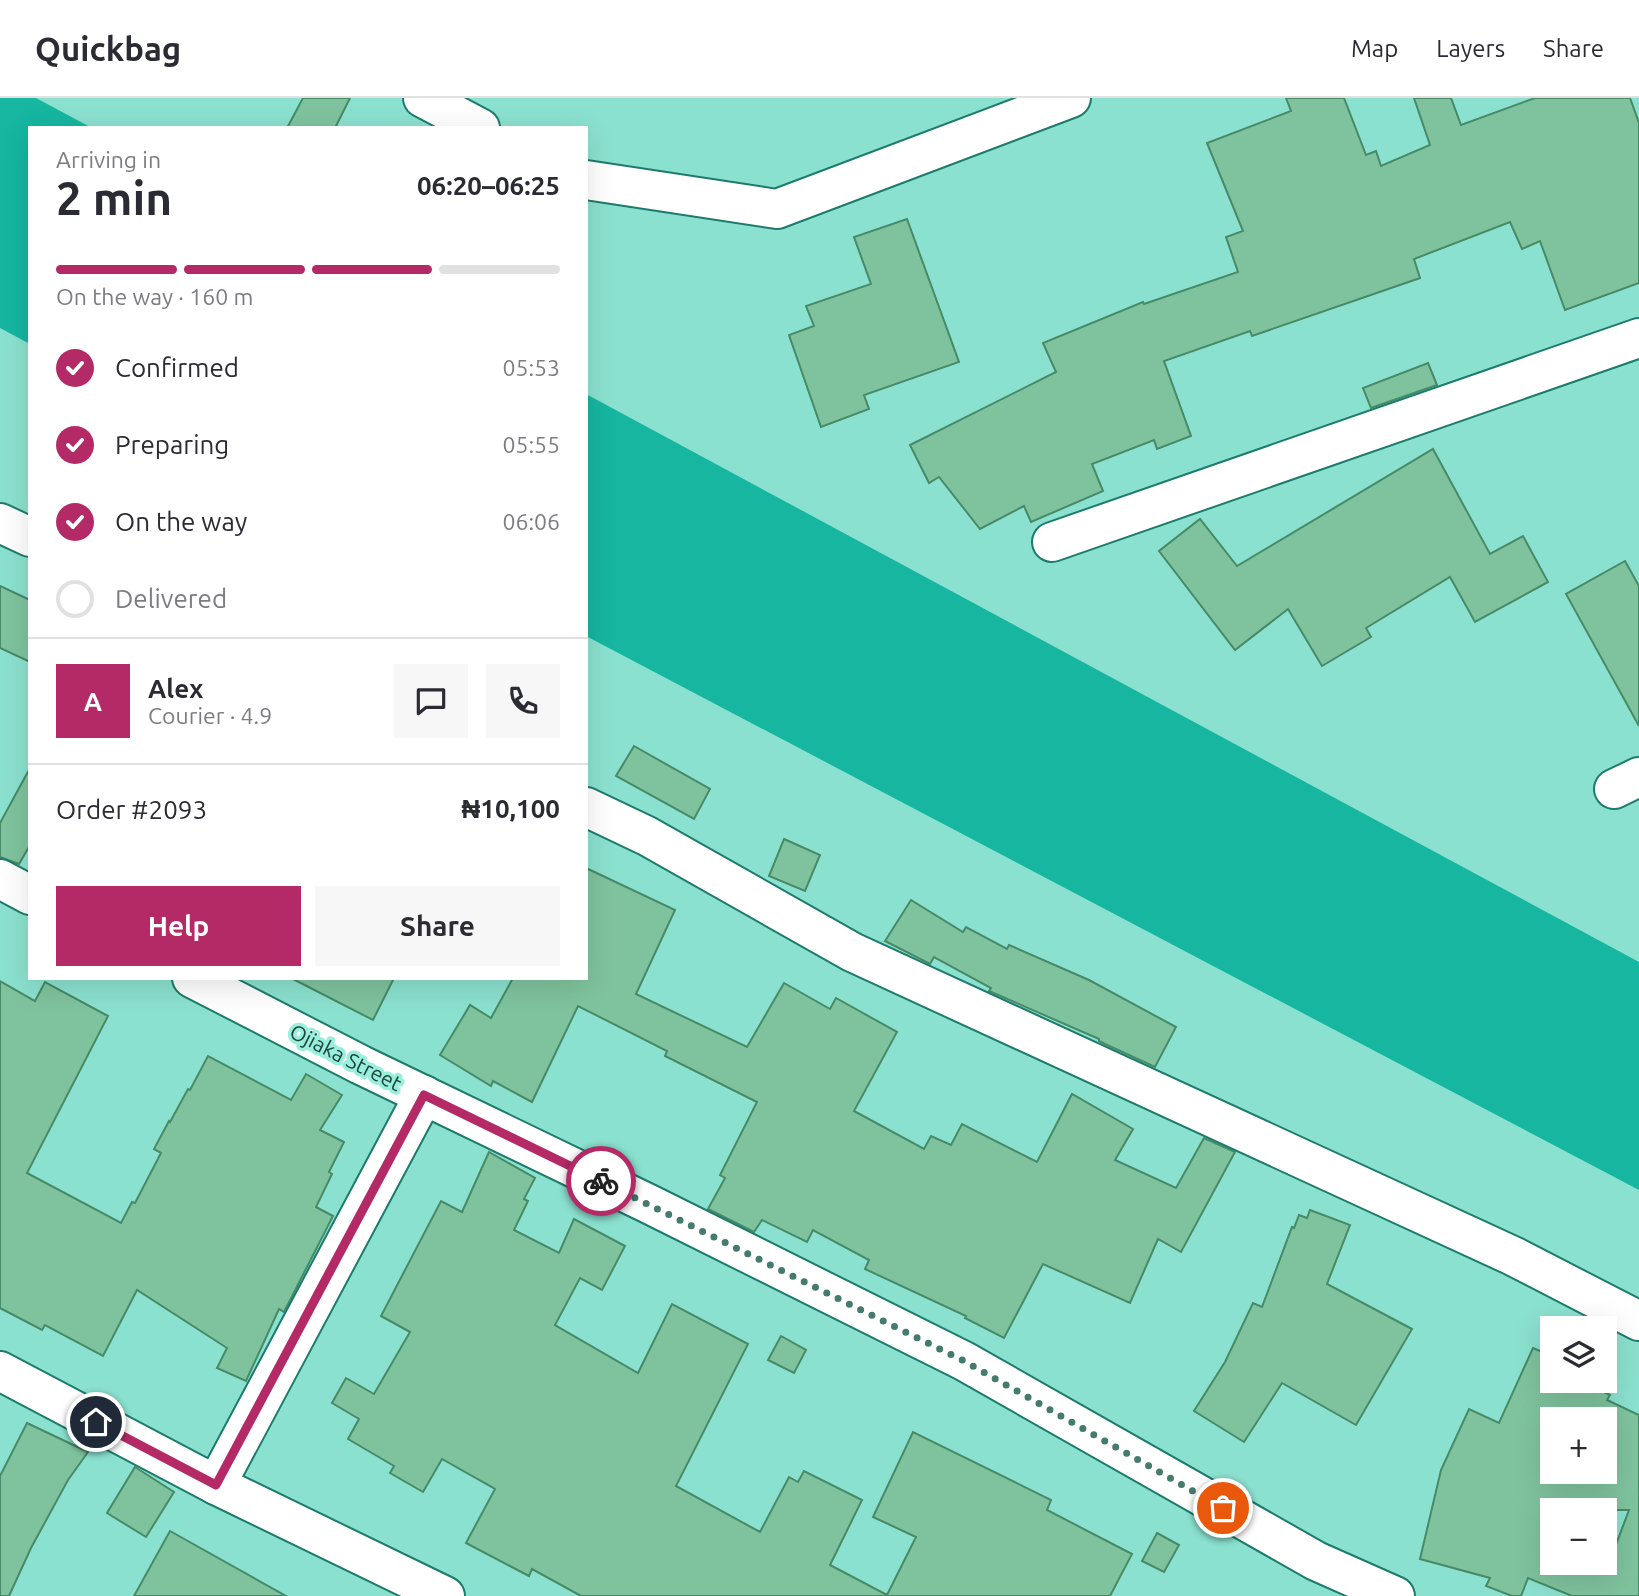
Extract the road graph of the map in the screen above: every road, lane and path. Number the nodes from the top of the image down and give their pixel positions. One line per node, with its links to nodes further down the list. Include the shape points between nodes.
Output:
1 (423, 98): 3 (street)
2 (1071, 98): 4 (street, via 777,209)
3 (476, 126)
4 (588, 180)
5 (1639, 338): 8 (street)
6 (0, 523): 7 (street)
7 (28, 536)
8 (1052, 542)
9 (588, 808): 14 (street, via 647,836 852,952 1513,1256)
10 (0, 879): 11 (street)
11 (28, 894)
12 (196, 980): 13 (street, Ojiaka Street)
13 (424, 1095): 16 (street); 18 (street, Ojiaka Street, via 964,1361 1317,1561)
14 (1639, 1321)
15 (0, 1371): 16 (street)
16 (216, 1485): 17 (street)
17 (445, 1596)
18 (1395, 1596)

